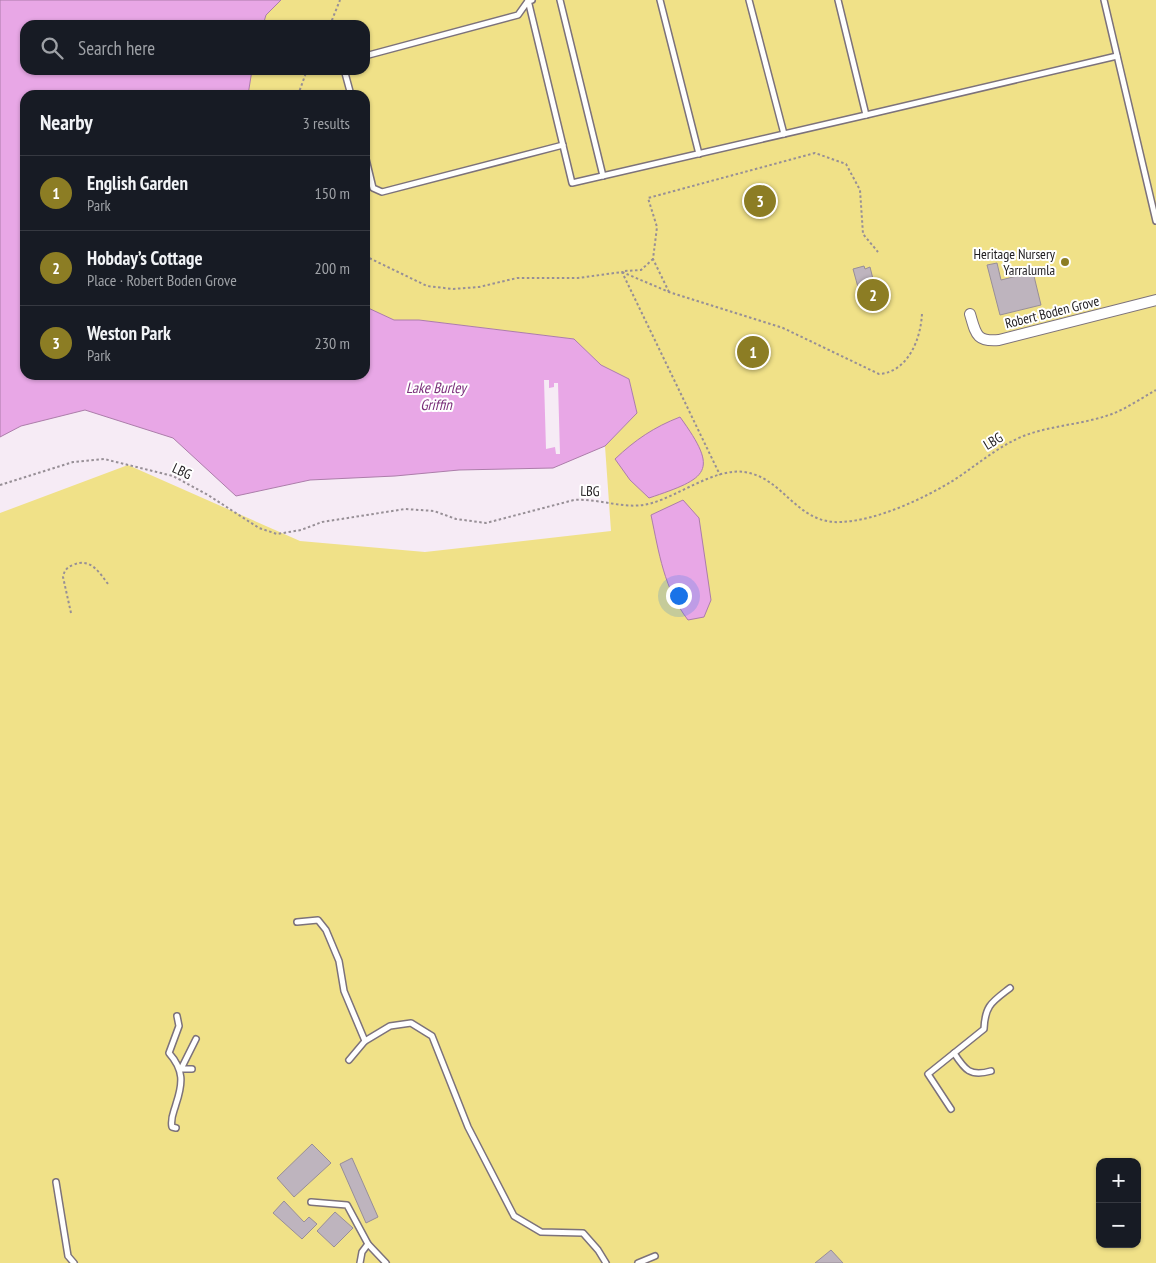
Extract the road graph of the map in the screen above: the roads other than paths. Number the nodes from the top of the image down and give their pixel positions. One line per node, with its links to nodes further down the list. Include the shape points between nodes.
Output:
1 (529, 0): 7 (lane, via 518,15); 13 (lane)
2 (560, 0): 16 (lane)
3 (660, 0): 14 (lane)
4 (749, 0): 12 (lane)
5 (838, 0): 11 (lane)
6 (1104, 0): 8 (lane)
7 (370, 55)
8 (1117, 56): 11 (lane); 17 (lane)
9 (346, 75): 10 (lane)
10 (350, 90)
11 (866, 115): 12 (lane)
12 (784, 134): 14 (lane)
13 (563, 145): 15 (lane, via 382,192 373,188); 16 (lane, via 572,183)
14 (699, 154): 16 (lane)
15 (370, 176)
16 (603, 176)
17 (1156, 220)
18 (1156, 300): 19 (street, Robert Boden Grove, via 986,341 977,335)
19 (970, 314)
20 (297, 922): 24 (lane, via 318,920 326,930 339,961 344,991)
21 (1010, 988): 25 (lane, via 989,1005 984,1029)
22 (177, 1016): 27 (lane, via 178,1026 169,1053)
23 (196, 1039): 27 (lane)
24 (365, 1041): 26 (lane); 39 (lane, via 390,1026 411,1023 432,1036 468,1127 514,1216 542,1232 583,1233)
25 (954, 1053): 29 (lane, via 969,1072); 30 (lane, via 928,1074)
26 (348, 1060)
27 (181, 1069): 28 (lane); 31 (lane, via 181,1086 170,1121)
28 (192, 1070)
29 (990, 1071)
30 (951, 1109)
31 (176, 1128)
32 (56, 1182): 36 (lane, via 68,1256)
33 (311, 1202): 34 (lane, via 347,1205)
34 (368, 1244): 37 (lane); 38 (lane)
35 (655, 1256): 40 (lane)
36 (74, 1263)
37 (360, 1263)
38 (386, 1263)
39 (606, 1263)
40 (638, 1263)

